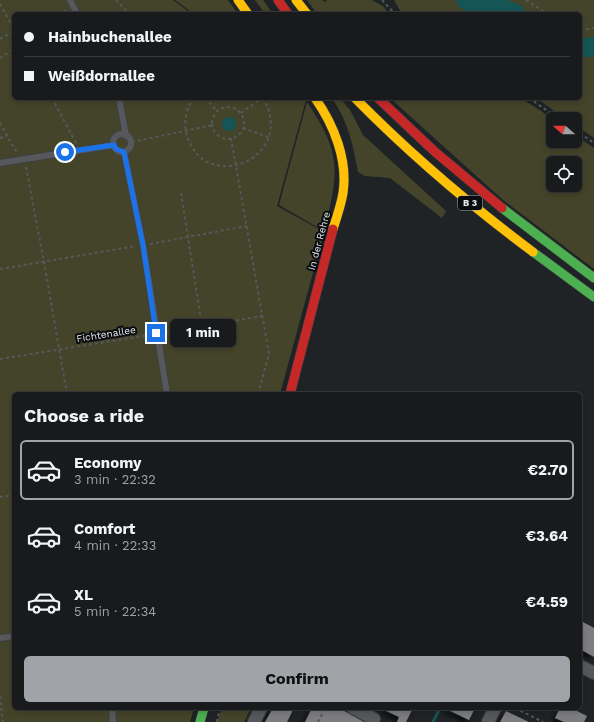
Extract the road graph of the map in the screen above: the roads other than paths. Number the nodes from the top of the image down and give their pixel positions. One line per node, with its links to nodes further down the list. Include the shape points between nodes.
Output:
1 (70, 0): 5 (lane)
2 (238, 0): 6 (main road)
3 (278, 0): 7 (main road)
4 (296, 0): 8 (main road)
5 (76, 12)
6 (247, 12)
7 (287, 12)
8 (305, 12)
9 (119, 100): 13 (lane)
10 (315, 100): 20 (main road, In der Rehre, via 331,123 338,141 344,176 343,193)
11 (358, 100): 18 (main road, B 3, via 388,132 459,195)
12 (380, 100): 17 (main road, B 3, via 481,192)
13 (126, 136): 14 (lane, via 118,136 114,140); 15 (lane, via 131,142 128,150)
14 (114, 145): 15 (lane, via 116,149); 16 (lane)
15 (124, 152): 19 (lane, via 143,245)
16 (0, 163)
17 (594, 278)
18 (594, 297)
19 (167, 392)
20 (291, 392)
21 (12, 636): 22 (lane)
22 (0, 638)
23 (582, 667): 24 (street)
24 (594, 673)
25 (112, 710): 31 (lane)
26 (203, 710): 32 (main road)
27 (260, 710): 33 (street)
28 (359, 710): 30 (street)
29 (494, 710): 34 (street)
30 (376, 716)
31 (113, 722)
32 (200, 722)
33 (254, 722)
34 (488, 722)

